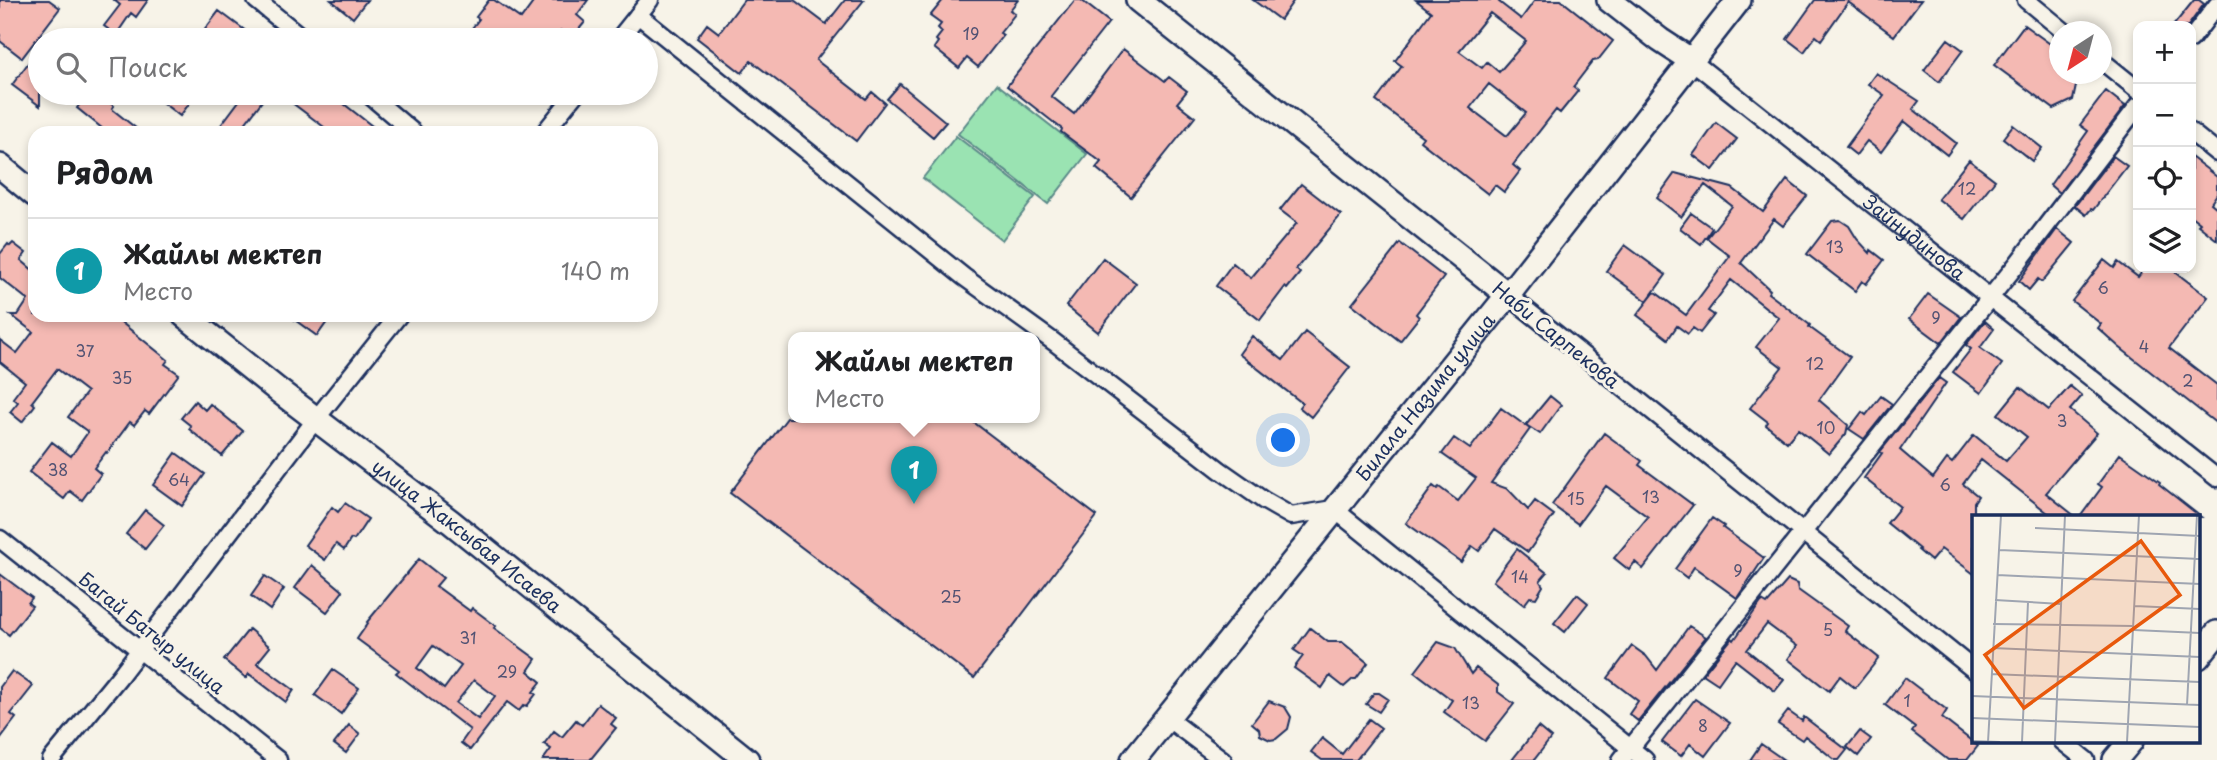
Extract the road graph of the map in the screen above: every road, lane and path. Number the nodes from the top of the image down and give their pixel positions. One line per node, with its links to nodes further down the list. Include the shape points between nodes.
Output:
1 (256, 0): 10 (street)
2 (650, 0): 8 (street)
3 (1138, 0): 27 (street, Наби Сарпекова)
4 (1609, 0): 15 (street, Зайнудинова)
5 (1739, 0): 15 (street, Билала Назима улица)
6 (2026, 0): 9 (street)
7 (2217, 5): 14 (street)
8 (638, 15): 11 (street); 12 (street)
9 (2052, 21)
10 (290, 28)
11 (628, 28)
12 (654, 28)
13 (658, 31): 33 (street, via 964,277 1220,470 1291,516)
14 (2196, 32)
15 (1692, 61): 27 (street, Билала Назима улица); 28 (street, Зайнудинова)
16 (2112, 69): 17 (street)
17 (2133, 86)
18 (381, 105): 21 (street)
19 (566, 105): 22 (street)
20 (2133, 112): 28 (street)
21 (406, 126)
22 (550, 126)
23 (2196, 136): 24 (street)
24 (2217, 153)
25 (0, 166): 26 (street)
26 (28, 189)
27 (1507, 295): 33 (street, Билала Назима улица); 34 (street, Наби Сарпекова)
28 (1989, 298): 32 (street, Зайнудинова); 34 (street)
29 (193, 322): 31 (street, улица Жаксыбая Исаева)
30 (393, 322): 31 (street)
31 (316, 419): 37 (street); 46 (street, улица Жаксыбая Исаева)
32 (2217, 478)
33 (1334, 509): 40 (street, Билала Назима улица); 43 (street)
34 (1802, 532): 39 (street, Наби Сарпекова); 43 (street)
35 (0, 539): 37 (street, Багай Батыр улица)
36 (2217, 632): 38 (street)
37 (140, 648): 44 (street); 45 (street, Багай Батыр улица)
38 (2200, 654)
39 (1972, 668)
40 (1166, 717): 47 (street, Билала Назима улица); 48 (street)
41 (2064, 742): 50 (street)
42 (2130, 742): 51 (street)
43 (1626, 754): 49 (street)
44 (51, 760)
45 (278, 760)
46 (747, 760)
47 (1133, 760)
48 (1223, 760)
49 (1645, 760)
50 (2087, 760)
51 (2115, 760)

